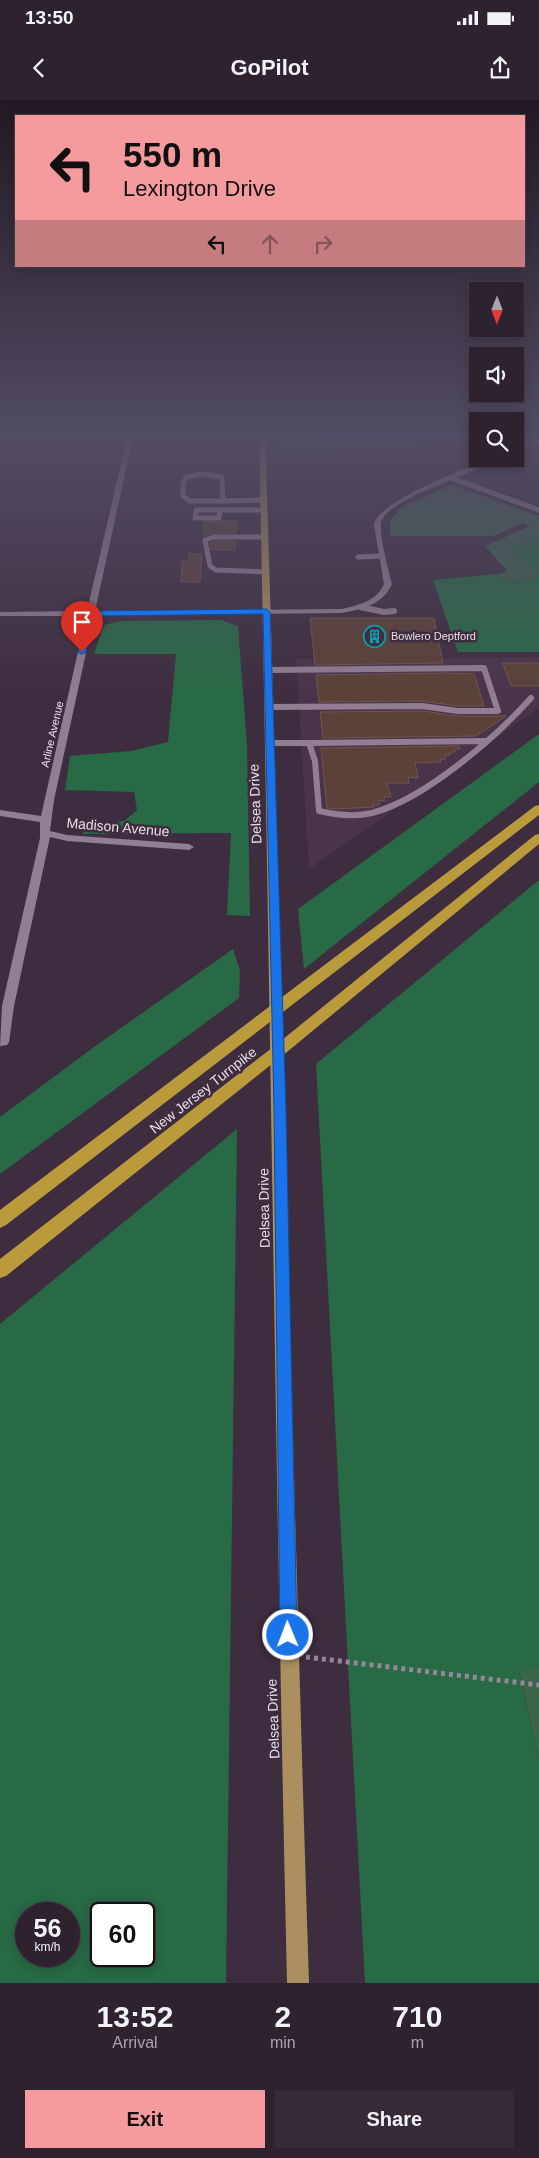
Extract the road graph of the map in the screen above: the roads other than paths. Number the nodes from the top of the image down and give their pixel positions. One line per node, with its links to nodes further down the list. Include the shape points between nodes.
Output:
1 (112, 521): 12 (street, Arline Avenue)
2 (264, 521): 4 (main road, Delsea Drive)
3 (379, 521): 5 (street)
4 (265, 537): 7 (main road, Delsea Drive); 7 (lane, via 214,536 205,540 210,566 216,570)
5 (383, 556): 6 (lane); 8 (street, via 388,584 386,591 374,601)
6 (358, 557)
7 (266, 572): 10 (main road, Delsea Drive)
8 (360, 606): 9 (lane); 10 (street, via 342,610)
9 (394, 611)
10 (267, 612): 12 (street); 13 (main road, Delsea Drive)
11 (0, 614): 12 (street)
12 (91, 614): 21 (street, Arline Avenue)
13 (268, 670): 15 (main road, Delsea Drive); 15 (lane, via 484,668 498,711 451,711 422,706)
14 (531, 698): 16 (lane)
15 (270, 707): 17 (main road, Delsea Drive)
16 (486, 741): 18 (lane); 18 (lane, via 400,803 372,813 335,816 319,811 315,761)
17 (270, 743): 18 (lane); 28 (main road, Delsea Drive, via 280,1109 288,1654)
18 (309, 743)
19 (539, 809): 26 (highway, New Jersey Turnpike)
20 (0, 813): 21 (street)
21 (45, 820): 22 (street, Arline Avenue)
22 (45, 833): 24 (street, Madison Avenue, via 68,838); 25 (street, Arline Avenue)
23 (539, 838): 27 (highway, New Jersey Turnpike, via 282,1048)
24 (189, 847)
25 (3, 1042)
26 (0, 1220)
27 (0, 1270)
28 (298, 1983)

